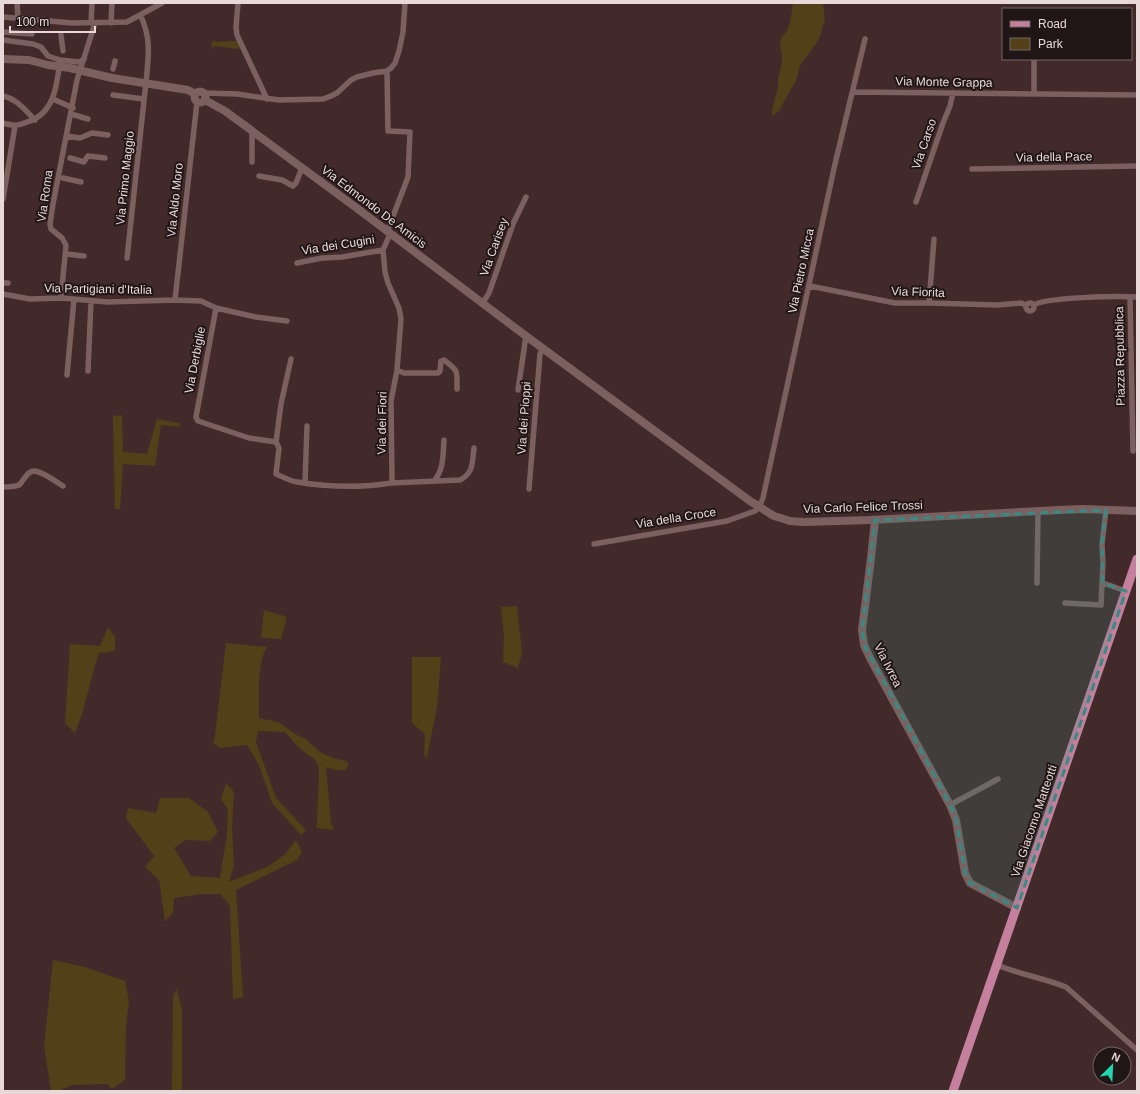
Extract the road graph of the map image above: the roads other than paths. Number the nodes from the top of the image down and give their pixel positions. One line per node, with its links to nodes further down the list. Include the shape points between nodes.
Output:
1 (17, 3): 9 (street)
2 (92, 3): 11 (street)
3 (112, 3): 10 (street)
4 (162, 3): 7 (street)
5 (238, 3): 33 (street, via 237,35)
6 (405, 3): 23 (street, via 399,51 395,63)
7 (141, 16): 10 (street, via 127,22); 25 (street, Via Primo Maggio, via 149,46)
8 (3, 17): 9 (street)
9 (18, 18): 11 (street)
10 (111, 23): 11 (street)
11 (93, 24): 19 (street, Via Roma)
12 (3, 32): 13 (street)
13 (32, 34)
14 (61, 35): 17 (street)
15 (865, 39): 26 (street, Via Pietro Micca)
16 (3, 40): 17 (street, via 33,44 41,47 48,56)
17 (61, 58): 18 (street, Via Edmondo De Amicis, via 41,63 23,59); 19 (street, via 79,62); 22 (street, Via Edmondo De Amicis); 34 (street)
18 (3, 59)
19 (84, 59): 22 (street, Via Roma)
20 (1034, 60): 28 (street)
21 (115, 61): 24 (street)
22 (81, 70): 24 (street, Via Edmondo De Amicis); 36 (street, Via Roma)
23 (387, 71): 33 (street, via 357,76 337,93 323,99); 57 (street, via 388,131 410,132 408,176)
24 (112, 74): 25 (street, Via Edmondo De Amicis)
25 (146, 83): 32 (street, Via Edmondo De Amicis, via 188,90); 35 (street, Via Primo Maggio)
26 (853, 92): 27 (street, Via Monte Grappa); 64 (street, Via Pietro Micca)
27 (953, 93): 28 (street, Via Monte Grappa); 56 (street, Via Carso)
28 (1034, 94): 29 (street, Via Monte Grappa)
29 (1137, 95)
30 (3, 96): 39 (street, via 11,98)
31 (113, 96): 35 (street)
32 (200, 97): 33 (street, via 238,94); 42 (street, Via Edmondo De Amicis); 70 (street, Via Aldo Moro)
33 (267, 98)
34 (53, 99): 36 (street); 39 (street, via 44,113)
35 (144, 99): 62 (street, Via Primo Maggio)
36 (73, 108): 37 (street, Via Roma)
37 (72, 114): 38 (street); 44 (street, Via Roma)
38 (88, 119)
39 (35, 120): 41 (street)
40 (3, 123): 41 (street)
41 (15, 126): 55 (street)
42 (252, 132): 47 (street); 49 (street, Via Edmondo De Amicis)
43 (108, 135): 44 (street, via 92,133 80,138)
44 (67, 136): 45 (street, Via Roma)
45 (65, 157): 46 (street, via 84,162 88,156); 52 (street, Via Roma)
46 (105, 158)
47 (252, 162)
48 (1137, 166): 50 (street, Via della Pace)
49 (302, 168): 51 (street, via 293,186 282,180); 57 (street, Via Edmondo De Amicis)
50 (972, 169)
51 (259, 176)
52 (60, 178): 53 (street); 60 (street, Via Roma, via 50,224 51,229 66,245)
53 (81, 182)
54 (526, 197): 73 (street, Via Carisey, via 513,224 489,293)
55 (3, 199)
56 (916, 202)
57 (388, 233): 59 (street); 73 (street, Via Edmondo De Amicis)
58 (934, 239): 72 (street)
59 (382, 250): 63 (street, Via dei Cugini); 79 (street, Via dei Fiori, via 388,283 401,319)
60 (66, 254): 61 (street); 68 (street, Via Roma)
61 (84, 256)
62 (127, 258)
63 (297, 263)
64 (810, 286): 72 (street, Via Fiorita, via 895,303); 97 (street, Via Pietro Micca)
65 (3, 294): 68 (street, Via Partigiani d'Italia, via 30,299)
66 (1130, 297): 67 (street); 72 (street, Via Fiorita, via 1044,301 1038,302 1033,310 1029,311 1026,305 1021,303); 86 (street, Piazza Repubblica, via 1132,415)
67 (1137, 297)
68 (61, 298): 69 (street, Via Partigiani d'Italia)
69 (74, 299): 71 (street, Via Partigiani d'Italia); 81 (street)
70 (175, 300): 71 (street, Via Partigiani d'Italia); 74 (street, Via Partigiani d'Italia, via 201,301)
71 (91, 301): 80 (street)
72 (929, 303)
73 (482, 304): 76 (street, Via Edmondo De Amicis)
74 (216, 308): 75 (street, Via Partigiani d'Italia); 88 (street, Via Derbiglie, via 196,417 198,421 249,438)
75 (287, 321)
76 (526, 336): 77 (street, Via Edmondo De Amicis); 84 (street)
77 (543, 348): 82 (street, Via Edmondo De Amicis); 96 (street, Via dei Pioppi, via 540,354)
78 (291, 359): 88 (street)
79 (397, 370): 83 (street, via 404,373 438,373 441,361 444,360 457,372); 93 (street, Via dei Fiori, via 391,401)
80 (88, 372)
81 (67, 375)
82 (590, 383): 97 (street, Via Carlo Felice Trossi)
83 (457, 389)
84 (518, 390)
85 (306, 426): 92 (street)
86 (1135, 437): 90 (street, Piazza Repubblica)
87 (444, 440): 91 (street, via 442,467)
88 (276, 442): 92 (street, via 279,448 276,474)
89 (474, 448): 91 (street, via 471,470 466,476 460,480)
90 (1133, 452)
91 (434, 481): 93 (street)
92 (305, 483): 93 (street, via 359,486)
93 (391, 483)
94 (63, 486): 95 (street, via 35,471 28,474 20,484)
95 (3, 487)
96 (529, 489)
97 (759, 507): 101 (street, Via Carlo Felice Trossi, via 774,516 790,521); 102 (street, Via della Croce, via 748,514 727,521)
98 (1038, 510): 99 (street, Via Carlo Felice Trossi); 101 (street, Via Carlo Felice Trossi); 104 (street)
99 (1106, 510): 100 (street, Via Carlo Felice Trossi); 105 (street, via 1102,544)
100 (1137, 511)
101 (875, 520): 109 (street, Via Ivrea, via 862,630 864,646)
102 (594, 544)
103 (1137, 559): 106 (main road, Via Giacomo Matteotti)
104 (1037, 583)
105 (1103, 583): 106 (street); 107 (street, via 1101,605)
106 (1126, 591): 110 (main road, Via Giacomo Matteotti)
107 (1065, 603)
108 (998, 779): 109 (street)
109 (950, 805): 110 (street, Via Ivrea, via 956,820 965,873 970,883)
110 (1017, 908): 111 (main road, Via Giacomo Matteotti)
111 (997, 965): 112 (street, via 1066,987); 113 (main road, Via Giacomo Matteotti)
112 (1137, 1050)
113 (953, 1091)

